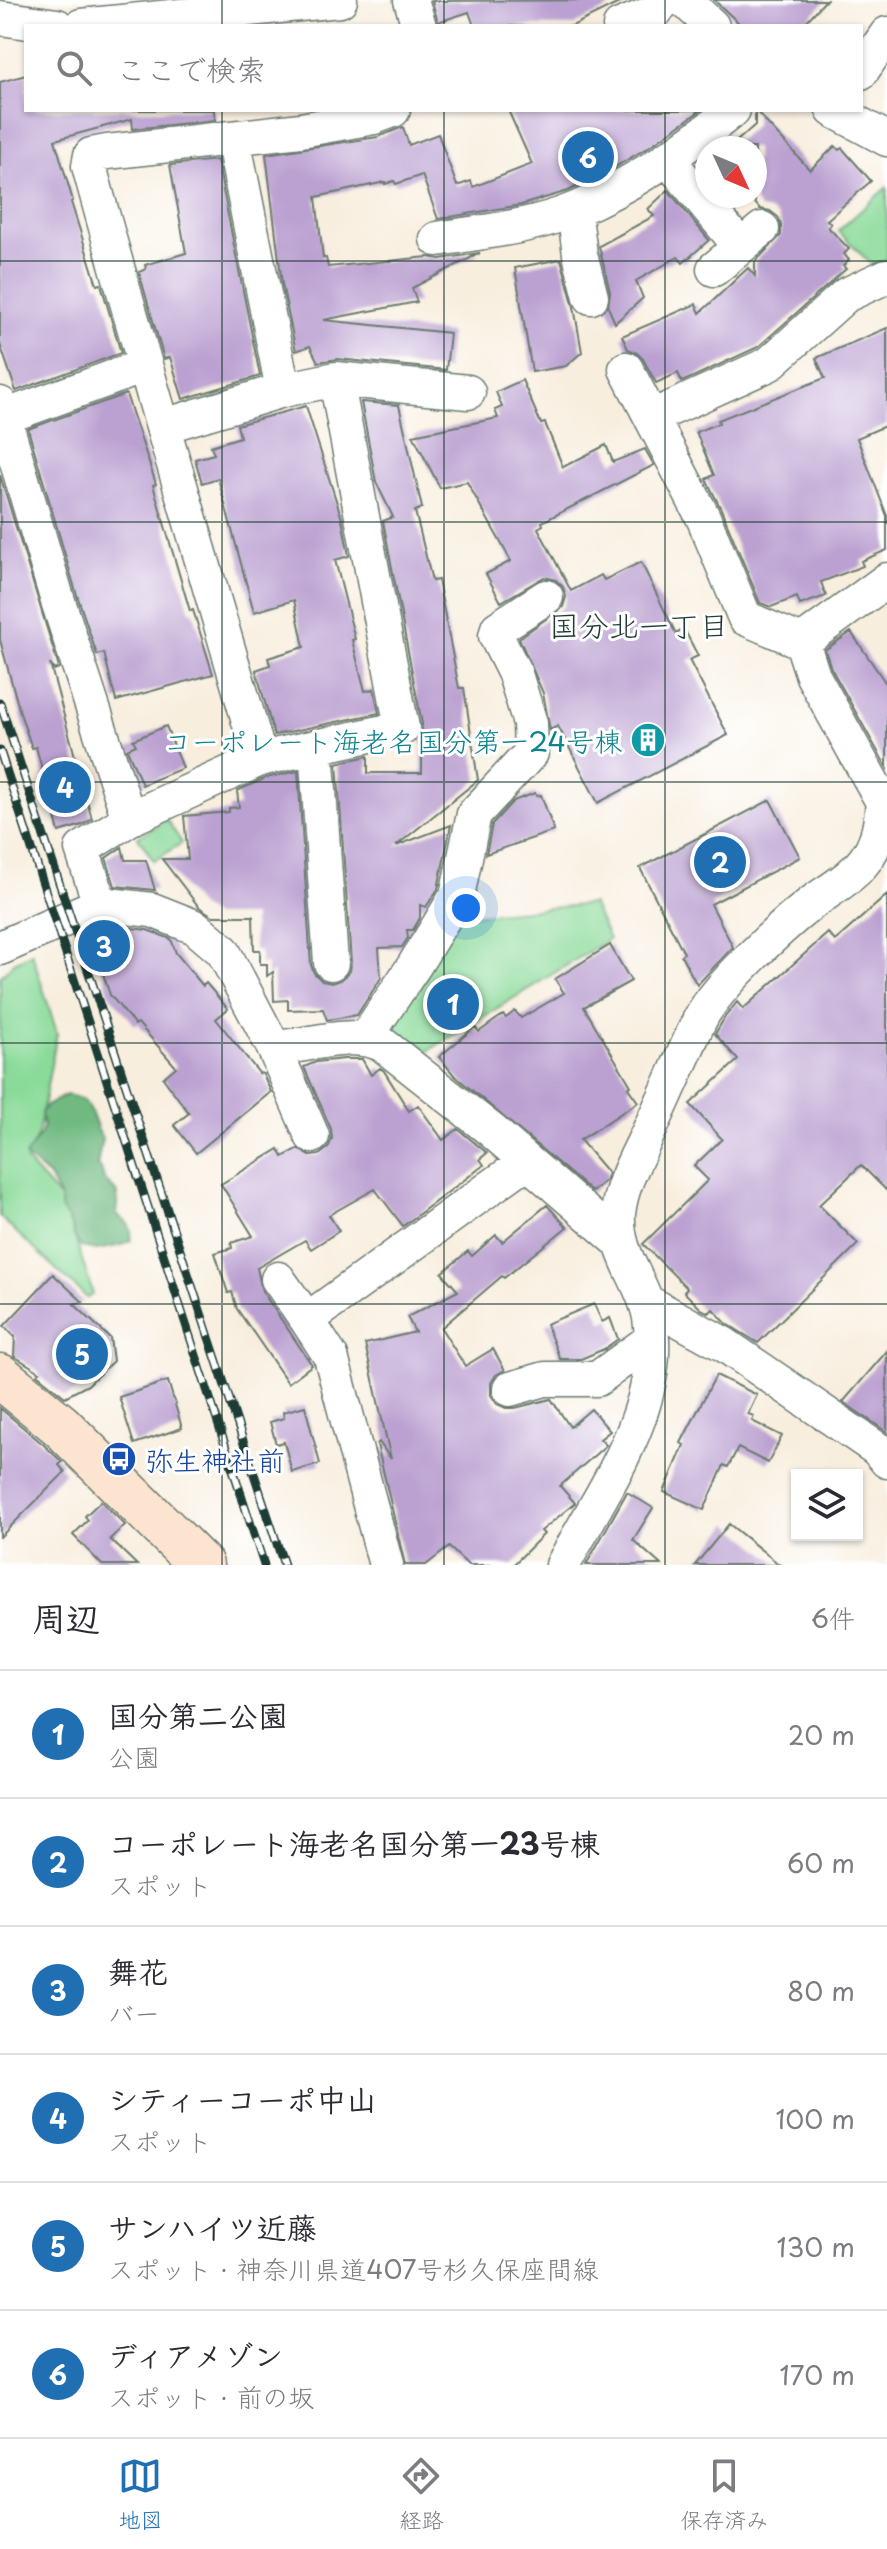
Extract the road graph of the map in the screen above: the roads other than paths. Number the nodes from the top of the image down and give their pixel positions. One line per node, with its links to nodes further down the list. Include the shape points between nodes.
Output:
1 (340, 0): 7 (street)
2 (411, 0): 8 (street)
3 (664, 0): 9 (street, via 655,12)
4 (684, 0): 10 (street)
5 (0, 18): 6 (street)
6 (43, 24)
7 (101, 24)
8 (418, 24)
9 (625, 24)
10 (710, 24)
11 (887, 34): 12 (street)
12 (863, 69)
13 (388, 112): 16 (street)
14 (730, 112): 18 (street)
15 (838, 112): 17 (street)
16 (233, 138): 24 (street, via 91,155 89,166); 27 (street)
17 (887, 139)
18 (667, 158): 19 (street); 21 (street, via 751,237)
19 (574, 210): 20 (street); 23 (street)
20 (437, 239)
21 (714, 269)
22 (887, 276): 30 (street, via 846,295 769,364)
23 (591, 297)
24 (144, 366): 29 (street); 31 (street)
25 (626, 369): 30 (street)
26 (336, 379): 27 (street); 28 (street); 35 (street, via 402,728)
27 (283, 390): 31 (street)
28 (468, 392)
29 (2, 410): 37 (street)
30 (652, 417): 34 (street, via 703,517 745,618)
31 (164, 426): 36 (street)
32 (887, 580): 34 (street)
33 (546, 597): 41 (street, via 498,628 496,636 530,723 531,753 474,814 457,896)
34 (802, 642): 45 (street, via 813,676 883,802 881,826 868,857 742,966 703,1014 624,1188 618,1213)
35 (316, 747): 36 (street); 40 (street)
36 (260, 759): 37 (street)
37 (129, 819): 38 (street, via 82,849)
38 (100, 904): 39 (street); 42 (street, via 152,910 195,927 223,951)
39 (0, 948)
40 (331, 963)
41 (366, 1037): 42 (street); 44 (street, via 382,1044)
42 (274, 1048): 43 (street)
43 (312, 1136)
44 (526, 1162): 45 (street); 48 (street)
45 (621, 1243): 47 (street)
46 (278, 1279): 48 (street)
47 (647, 1302): 49 (street); 52 (street, via 725,1345)
48 (307, 1320): 54 (street, via 331,1357)
49 (652, 1339): 51 (street, via 597,1379 545,1379); 55 (street, via 645,1396 632,1435)
50 (0, 1376): 53 (main road, via 61,1426)
51 (510, 1389)
52 (887, 1461)
53 (201, 1565)
54 (386, 1565)
55 (563, 1565)

